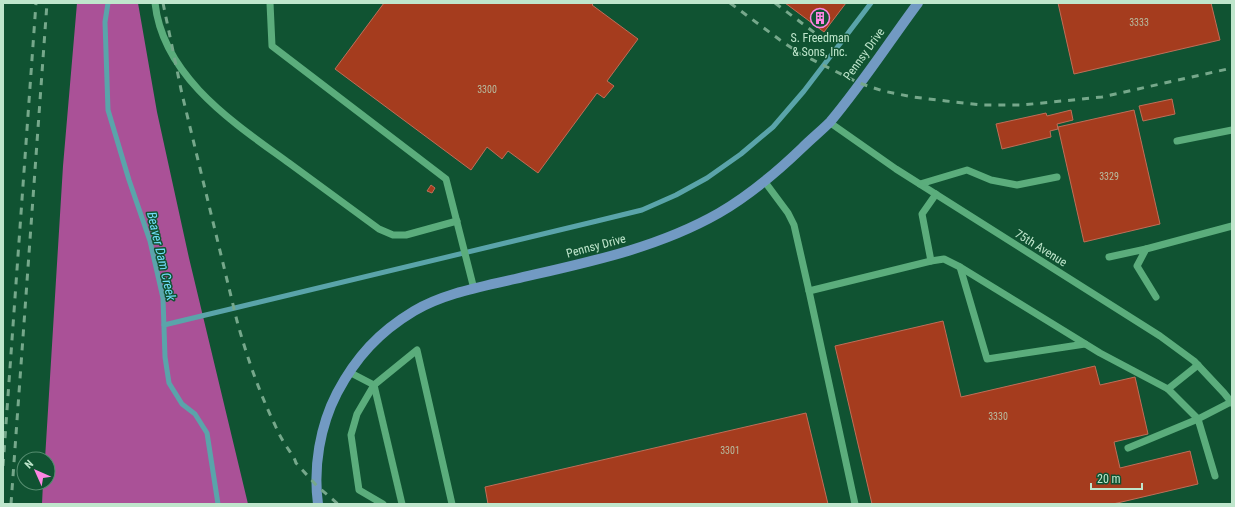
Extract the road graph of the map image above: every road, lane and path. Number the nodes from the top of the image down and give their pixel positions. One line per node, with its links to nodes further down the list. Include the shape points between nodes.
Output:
1 (155, 3): 11 (street, via 164,40 180,67 202,93 254,138 373,225 386,233 406,235)
2 (270, 3): 11 (street, via 272,46 446,179)
3 (918, 3): 4 (main road, Pennsy Drive)
4 (829, 122): 8 (main road, Pennsy Drive); 9 (street, 75th Avenue)
5 (1232, 130): 6 (street)
6 (1177, 141)
7 (1057, 177): 9 (street, via 1017,185 991,180 967,170)
8 (765, 182): 17 (main road, Pennsy Drive, via 732,206 666,238 602,258); 18 (street, via 794,225)
9 (920, 184): 10 (street, 75th Avenue)
10 (936, 194): 15 (street, via 922,214); 21 (street, 75th Avenue, via 1160,336)
11 (457, 221): 17 (street)
12 (1232, 226): 13 (street)
13 (1146, 249): 14 (street); 19 (street, via 1137,266)
14 (1109, 257)
15 (931, 261): 16 (street, via 944,259); 18 (street)
16 (960, 267): 20 (street); 20 (street, via 987,359)
17 (474, 289): 22 (main road, Pennsy Drive, via 432,302 416,310 391,327 366,350)
18 (809, 291): 33 (street)
19 (1156, 297)
20 (1085, 344): 24 (street)
21 (1198, 365): 24 (street); 25 (street, 75th Avenue)
22 (349, 372): 23 (street); 29 (main road, Pennsy Drive, via 328,413 320,442 317,470)
23 (374, 385): 30 (street, via 357,414 350,435 359,490); 31 (street); 32 (street, via 417,350)
24 (1168, 389): 26 (street)
25 (1232, 403): 26 (street)
26 (1198, 419): 27 (street); 28 (street)
27 (1128, 448)
28 (1214, 476)
29 (318, 504)
30 (383, 504)
31 (402, 504)
32 (452, 504)
33 (855, 504)

